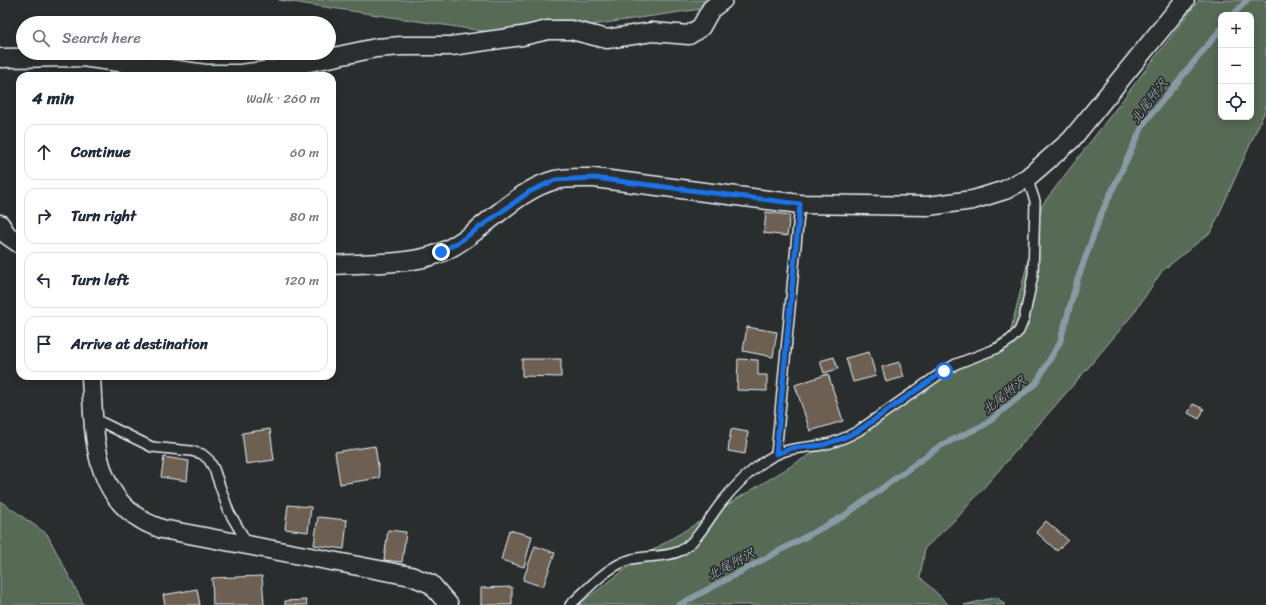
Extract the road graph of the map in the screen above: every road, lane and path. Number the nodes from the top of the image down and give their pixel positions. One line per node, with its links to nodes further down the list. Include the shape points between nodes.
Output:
1 (723, 0): 3 (street, via 711,9 701,27 689,35 652,32 607,39 571,30 552,30 500,40 451,46 376,48)
2 (1185, 0): 10 (street, via 1071,140)
3 (336, 56)
4 (0, 58): 5 (street)
5 (16, 58)
6 (104, 60): 8 (street)
7 (319, 60): 9 (street)
8 (191, 72)
9 (256, 72)
10 (1027, 178): 11 (street, via 1006,190 952,204); 17 (lane, via 1035,201 1033,275 1019,331 998,348 944,371 858,431 823,445 792,448)
11 (800, 204): 14 (street, via 594,178 555,180 529,192 441,252 412,260); 17 (lane)
12 (0, 224): 13 (street, via 7,235)
13 (16, 241)
14 (336, 265)
15 (91, 380): 16 (street)
16 (93, 418): 18 (lane, via 152,447 202,454 214,469 229,512); 18 (street, via 100,468 110,490 126,508 142,520 162,529)
17 (776, 454): 20 (lane, via 744,477 690,543 668,555 622,562)
18 (249, 547): 19 (street, via 411,576 431,584)
19 (449, 605)
20 (570, 605)

